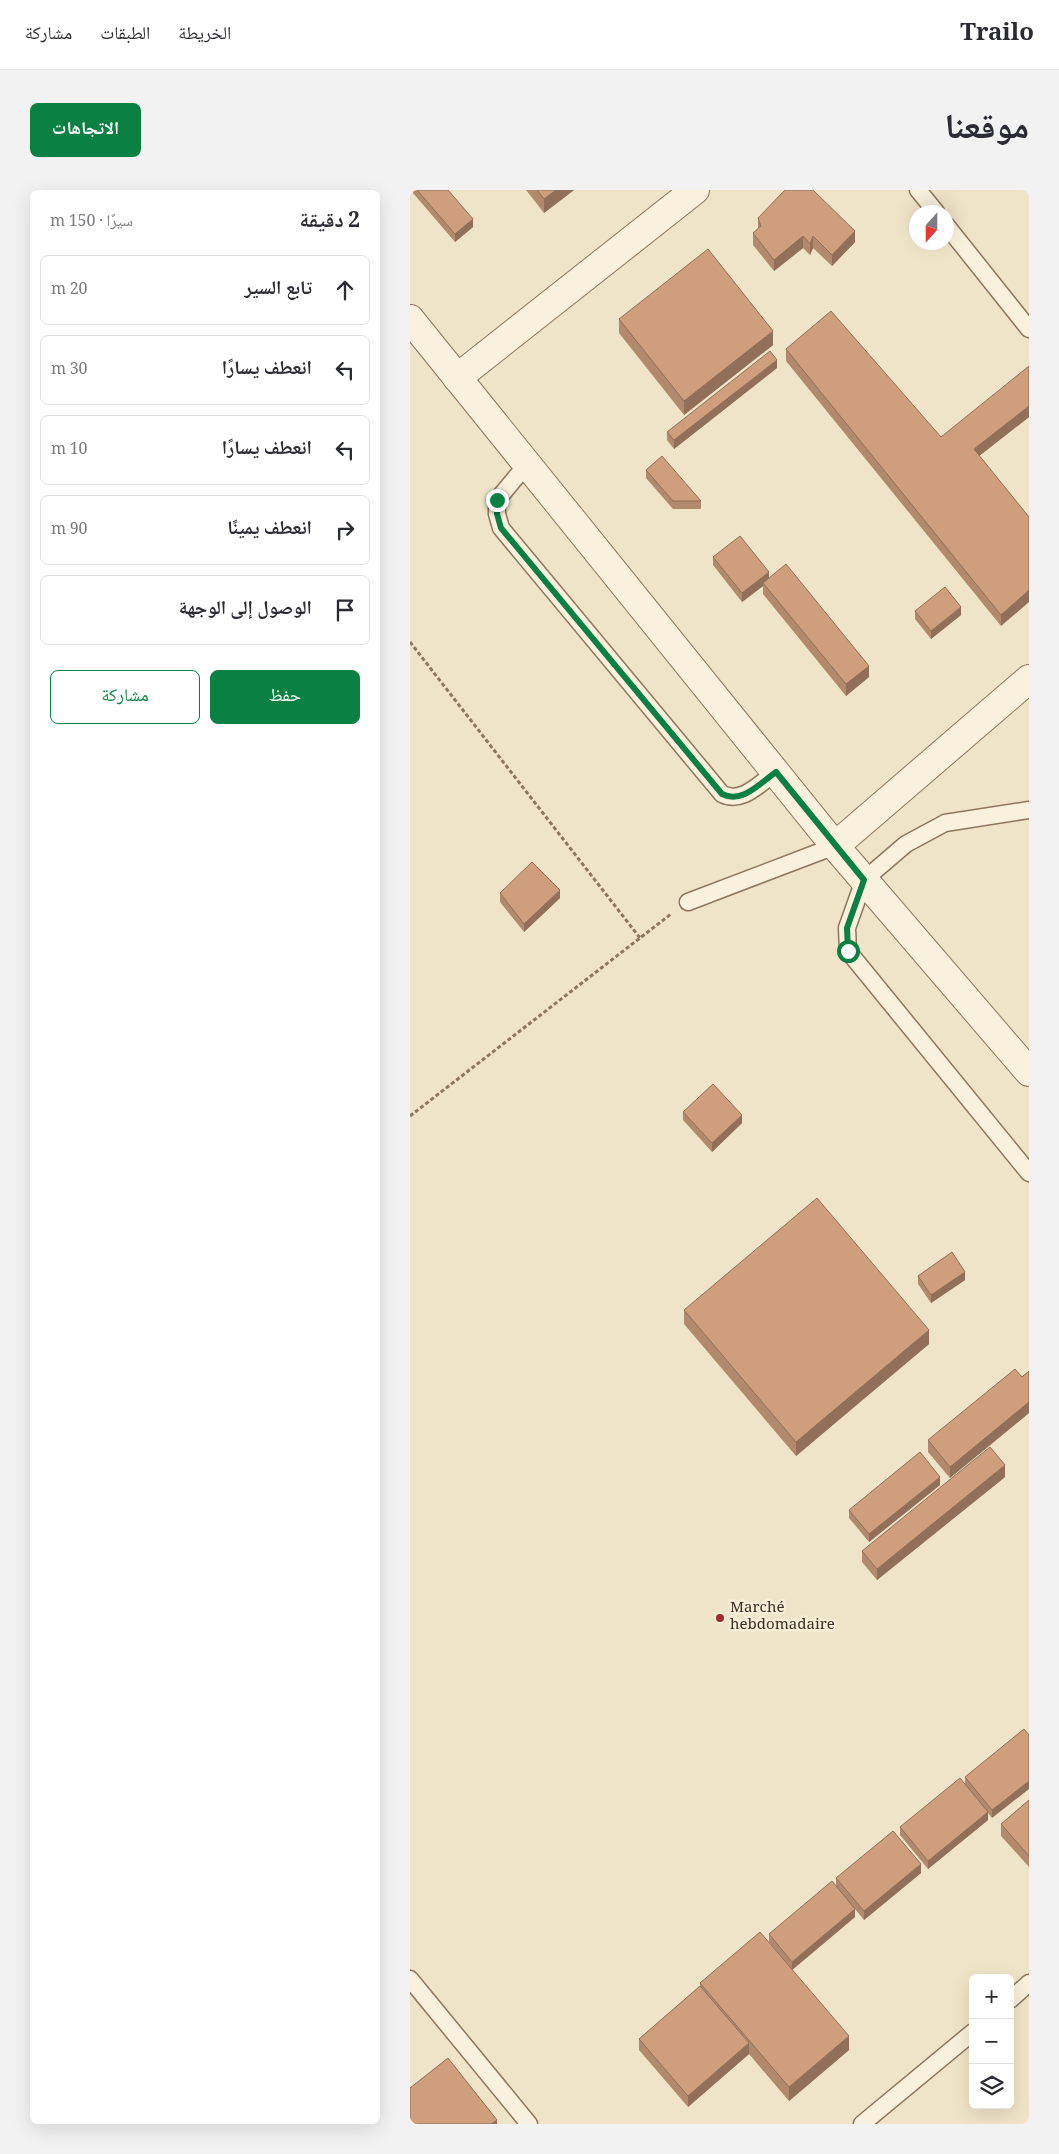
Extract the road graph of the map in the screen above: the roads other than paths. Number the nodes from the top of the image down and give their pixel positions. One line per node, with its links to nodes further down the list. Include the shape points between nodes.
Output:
1 (695, 190): 7 (street)
2 (918, 190): 3 (lane)
3 (930, 205)
4 (954, 235): 6 (lane)
5 (410, 319): 7 (street)
6 (1029, 328)
7 (458, 378): 8 (street)
8 (527, 464): 10 (street); 10 (lane, via 497,500 501,528 722,794 740,798)
9 (1029, 679): 12 (street)
10 (776, 772): 12 (street)
11 (1029, 810): 13 (lane, via 945,823 906,844)
12 (835, 846): 13 (street); 14 (lane)
13 (864, 880): 15 (street); 16 (lane, via 847,928 848,951)
14 (688, 902)
15 (1029, 1072)
16 (1029, 1173)
17 (410, 1979): 21 (lane)
18 (1029, 1984): 19 (lane)
19 (1014, 1997)
20 (969, 2035): 22 (lane)
21 (529, 2124)
22 (862, 2124)

